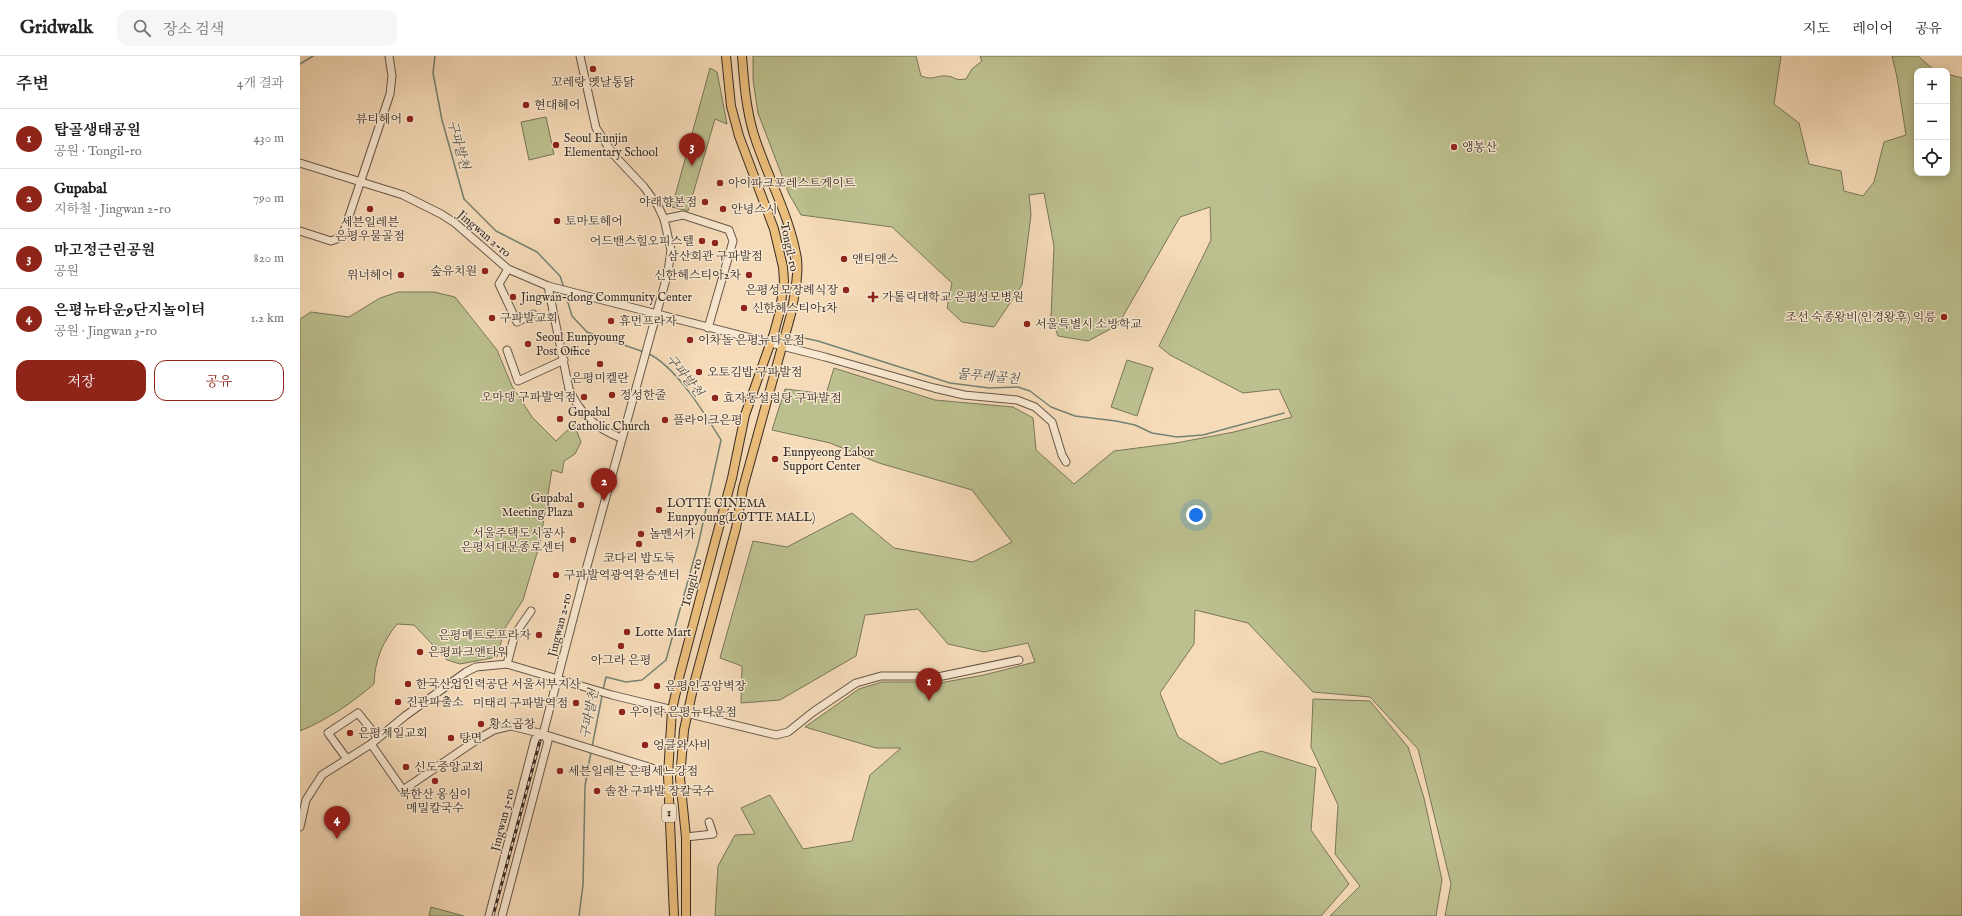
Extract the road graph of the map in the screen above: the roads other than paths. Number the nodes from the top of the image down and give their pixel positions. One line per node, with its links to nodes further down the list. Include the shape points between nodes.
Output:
1 (390, 56): 6 (street, via 390,94)
2 (580, 56): 7 (street, via 596,128 613,154 651,196)
3 (726, 56): 14 (main road, Tongil-ro / 1, via 733,114 774,229 783,267 780,311)
4 (742, 56): 15 (main road, Tongil-ro / 1, via 754,134 788,226 797,260 795,293)
5 (300, 163): 6 (street, Jingwan 2-ro)
6 (361, 182): 8 (street, via 342,237 331,241); 9 (street, Jingwan 2-ro, via 403,196 441,214)
7 (664, 219): 12 (street, via 671,250); 13 (street, via 682,216 729,230 733,241)
8 (300, 231)
9 (508, 269): 10 (street, Jingwan 2-ro); 11 (street, via 499,284 517,322)
10 (552, 287): 12 (street, Jingwan 2-ro); 17 (street)
11 (533, 314)
12 (656, 314): 13 (street); 18 (street, Jingwan 2-ro)
13 (708, 328): 14 (street)
14 (770, 344): 15 (street); 24 (main road, Tongil-ro / 1, via 745,415 732,478)
15 (781, 346): 19 (street, via 934,388 964,395 1017,400 1035,407 1052,422); 25 (main road, Tongil-ro / 1, via 743,488 736,528)
16 (507, 350): 17 (street, via 518,381)
17 (564, 360): 18 (street, via 569,389 584,415 596,425)
18 (621, 438): 23 (street, Jingwan 2-ro)
19 (1066, 462)
20 (531, 611): 22 (street, via 515,634)
21 (1019, 660): 25 (street, via 933,678 881,676 856,683 788,732 776,735)
22 (507, 664): 23 (street); 27 (street, via 476,667 466,672)
23 (557, 679): 24 (street); 26 (street, Jingwan 3-ro)
24 (672, 710): 25 (street); 36 (main road, Tongil-ro / 1, via 668,775)
25 (688, 714): 33 (main road, Tongil-ro / 1, via 680,778)
26 (543, 734): 28 (street, via 511,726 494,730 403,790); 30 (street); 34 (street, Jingwan 3-ro, via 535,739); 35 (street, Jingwan 3-ro, via 548,741)
27 (378, 738): 28 (street); 29 (street, via 358,713 328,733)
28 (371, 744): 29 (street)
29 (347, 759): 32 (street, via 322,776 312,789 306,800)
30 (652, 768)
31 (709, 822): 33 (street, via 713,834)
32 (300, 827)
33 (686, 837): 37 (main road, Tongil-ro / 1)
34 (489, 916)
35 (502, 916)
36 (674, 916)
37 (686, 916)

